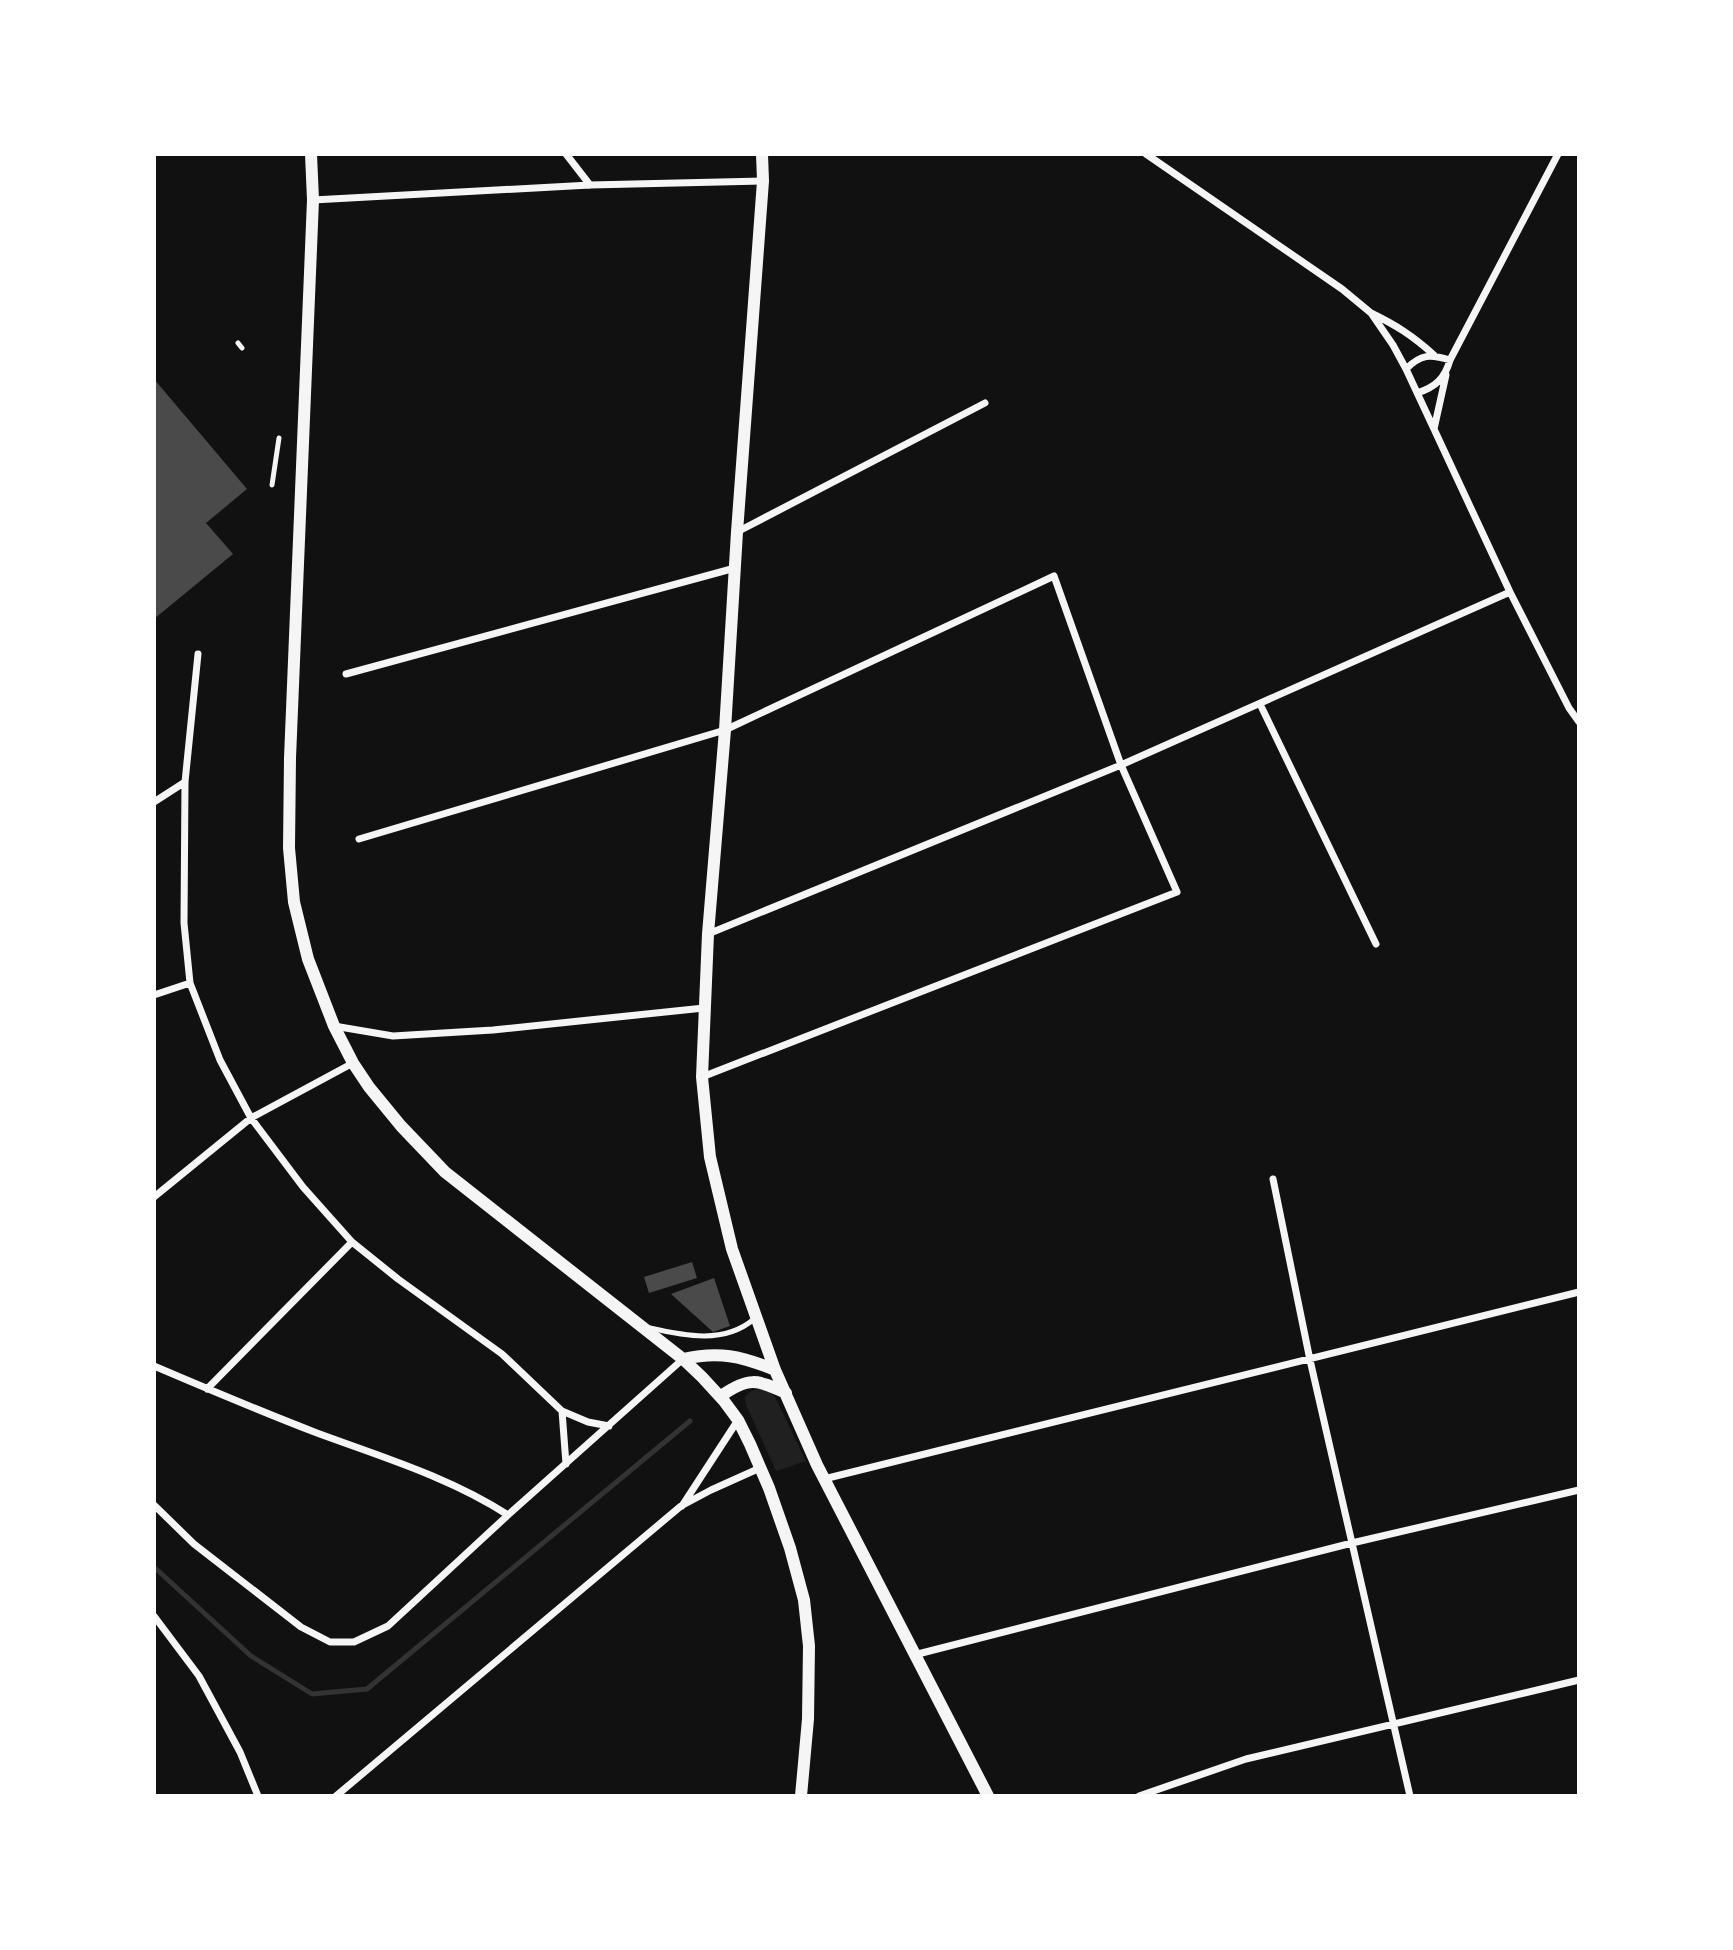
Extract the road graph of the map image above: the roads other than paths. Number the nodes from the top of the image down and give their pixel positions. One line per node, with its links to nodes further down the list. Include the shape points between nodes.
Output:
1 (311, 154): 8 (street)
2 (566, 154): 7 (street)
3 (762, 154): 6 (street)
4 (1146, 154): 9 (street)
5 (1559, 154): 11 (street)
6 (763, 181): 7 (street); 19 (street)
7 (590, 185): 8 (street)
8 (313, 200): 36 (street, via 289,848 294,902 307,959)
9 (1371, 313): 10 (street, via 1411,335); 12 (street)
10 (1434, 355): 11 (street); 12 (street)
11 (1450, 360): 13 (street)
12 (1406, 369): 14 (street)
13 (1446, 374): 14 (street); 16 (street)
14 (1417, 393): 16 (street)
15 (985, 403): 19 (street)
16 (1434, 430): 21 (street)
17 (279, 438): 18 (lane)
18 (272, 485)
19 (737, 533): 20 (street)
20 (735, 568): 23 (street); 26 (street)
21 (1510, 592): 24 (street); 25 (street)
22 (198, 654): 28 (street)
23 (346, 674)
24 (1260, 704): 27 (street); 32 (street)
25 (1579, 722)
26 (725, 730): 27 (street, via 1054,576); 30 (street); 31 (street)
27 (1121, 765): 31 (street); 38 (street, via 1177,892)
28 (185, 782): 29 (street); 33 (street, via 184,923)
29 (154, 802)
30 (359, 839)
31 (708, 934): 35 (street)
32 (1376, 944)
33 (190, 983): 34 (street); 39 (street, via 220,1060)
34 (154, 995)
35 (704, 1008): 36 (street, via 393,1036); 38 (street)
36 (334, 1026): 37 (street)
37 (353, 1063): 39 (street); 45 (street, via 401,1126 445,1172)
38 (702, 1077): 44 (street, via 710,1157 732,1249)
39 (251, 1118): 41 (street); 42 (street)
40 (1273, 1179): 47 (street)
41 (154, 1197)
42 (352, 1242): 50 (street); 53 (street, via 502,1354)
43 (1579, 1292): 47 (street)
44 (756, 1318): 45 (lane, via 737,1331 716,1336); 49 (street)
45 (640, 1326): 46 (street)
46 (683, 1359): 49 (street, via 722,1354); 52 (street); 55 (street)
47 (1310, 1360): 58 (street); 63 (street)
48 (154, 1366): 50 (street)
49 (775, 1370): 51 (street)
50 (207, 1389): 62 (street, via 441,1478)
51 (786, 1393): 52 (street, via 764,1382 752,1382); 58 (street)
52 (721, 1396): 54 (street)
53 (562, 1411): 55 (street); 56 (street)
54 (738, 1420): 57 (street); 61 (street)
55 (609, 1426): 56 (street)
56 (566, 1464): 62 (street)
57 (760, 1468): 61 (street); 70 (street, via 804,1600 808,1719)
58 (824, 1479): 65 (street)
59 (1579, 1490): 63 (street)
60 (154, 1506): 62 (street, via 194,1544 301,1627 330,1642 354,1642 388,1626)
61 (681, 1506): 69 (street)
62 (508, 1515)
63 (1352, 1543): 65 (street); 67 (street)
64 (154, 1616): 68 (street, via 199,1676)
65 (914, 1655): 71 (street)
66 (1579, 1680): 67 (street)
67 (1394, 1724): 72 (street, via 1246,1759); 73 (street)
68 (258, 1796)
69 (336, 1796)
70 (801, 1796)
71 (988, 1796)
72 (1139, 1796)
73 (1410, 1796)

